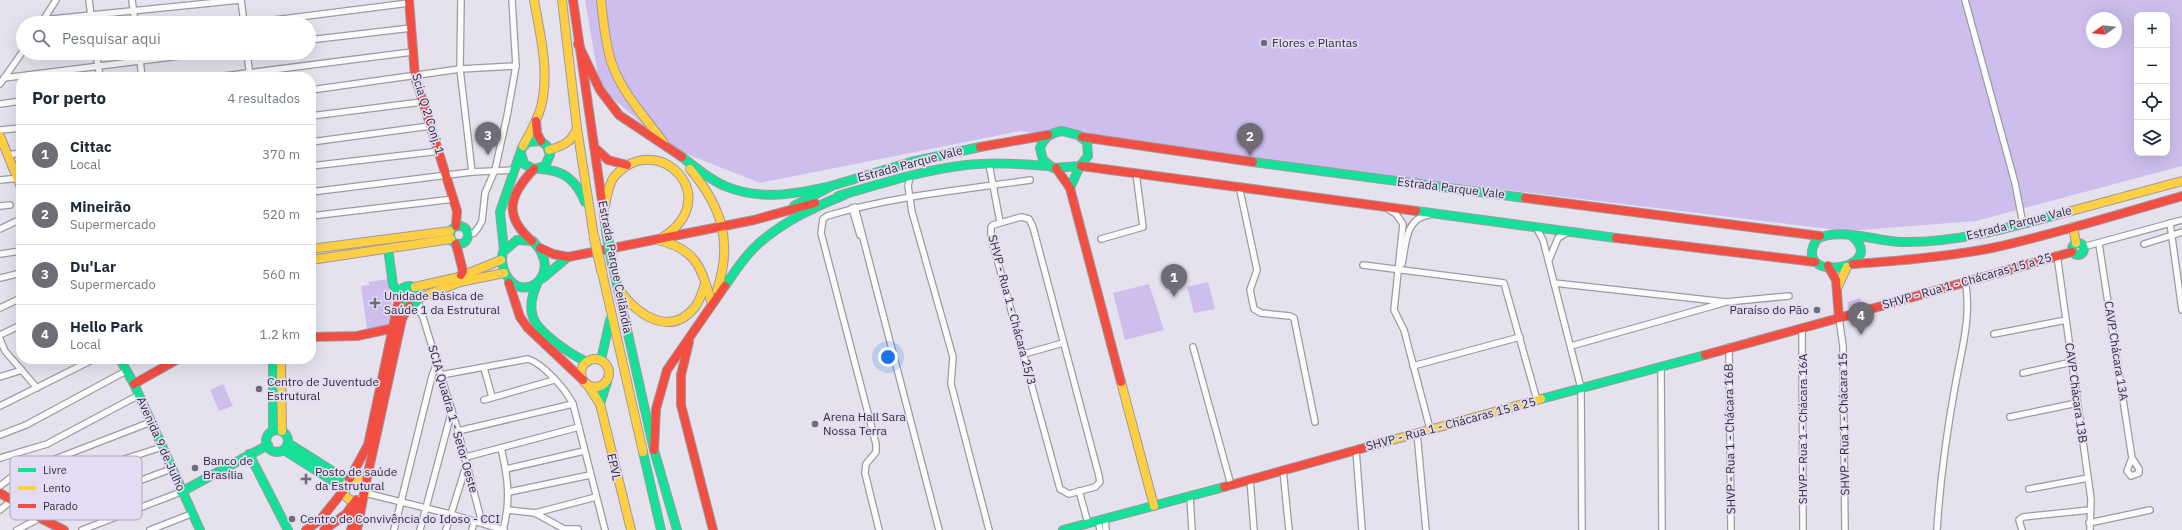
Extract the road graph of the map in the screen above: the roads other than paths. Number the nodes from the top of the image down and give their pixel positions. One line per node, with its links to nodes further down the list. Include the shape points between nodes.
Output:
1 (56, 0): 14 (street)
2 (89, 0): 15 (street)
3 (132, 0): 13 (street)
4 (241, 0): 13 (street); 17 (street)
5 (461, 0): 30 (street)
6 (512, 0): 29 (street)
7 (534, 0): 45 (main road, via 543,62 542,102)
8 (562, 0): 48 (main road, Estrada Parque Ceilândia)
9 (573, 0): 21 (main road, Estrada Parque Ceilândia)
10 (601, 0): 55 (main road, via 606,39 620,80 631,100)
11 (1965, 0): 102 (street, via 2015,183)
12 (409, 2): 18 (street); 19 (main road, Scia Q 2 Conj. 1)
13 (133, 12): 15 (street); 16 (street)
14 (46, 16)
15 (92, 16)
16 (134, 16)
17 (243, 16)
18 (304, 16)
19 (411, 28): 20 (street); 22 (main road, Scia Q 2 Conj. 1)
20 (316, 39)
21 (578, 44): 55 (main road, via 607,102 619,115); 56 (main road, Estrada Parque Ceilândia)
22 (412, 52): 35 (street); 37 (main road, Scia Q 2 Conj. 1)
23 (17, 60): 38 (street)
24 (97, 60): 28 (street)
25 (148, 60): 27 (street)
26 (248, 60): 34 (street)
27 (140, 61): 28 (street); 33 (street)
28 (98, 66): 31 (street); 32 (street)
29 (516, 66): 30 (street); 68 (street)
30 (460, 69): 37 (street); 70 (street)
31 (51, 72)
32 (99, 72)
33 (141, 72)
34 (249, 72)
35 (270, 72)
36 (16, 76): 38 (street)
37 (415, 76): 40 (street); 42 (main road, Scia Q 2 Conj. 1)
38 (4, 78): 39 (street)
39 (0, 84)
40 (316, 89)
41 (16, 102): 43 (street)
42 (422, 102): 44 (street); 46 (main road, Scia Q 2 Conj. 1)
43 (0, 104)
44 (316, 115)
45 (536, 121): 54 (main road); 57 (main road)
46 (430, 126): 53 (street); 59 (main road, Scia Q 2 Conj. 1)
47 (16, 128): 49 (street)
48 (577, 128): 58 (main road, via 573,139 567,145); 96 (main road, Estrada Parque Ceilândia)
49 (0, 130)
50 (1048, 135): 52 (main road, via 1062,131); 66 (main road, via 1041,145 1040,152 1043,160); 80 (main road, Estrada Parque Vale, via 934,156)
51 (0, 136): 60 (main road)
52 (1082, 137): 65 (main road, via 1087,142 1089,150 1087,159); 112 (main road, Estrada Parque Vale, via 1249,162)
53 (316, 141)
54 (541, 141): 57 (main road, via 528,142); 58 (main road)
55 (666, 146): 80 (main road, via 708,177 742,192 764,197 784,196); 105 (main road, via 702,182 718,210)
56 (594, 147): 64 (main road, via 608,160); 93 (main road, Estrada Parque Ceilândia)
57 (521, 150): 67 (main road, via 524,164); 69 (main road)
58 (549, 150): 67 (main road, via 548,161)
59 (440, 151): 63 (street); 73 (main road, Scia Q 2 Conj. 1)
60 (4, 153): 61 (street); 72 (main road)
61 (16, 153)
62 (989, 164): 66 (main road, Estrada Parque Vale); 78 (main road, Estrada Parque Vale, via 952,167); 79 (street)
63 (316, 165)
64 (627, 165): 93 (main road, via 610,185); 116 (main road, via 644,159 661,160 674,168 686,183 686,213 673,231)
65 (1081, 166): 66 (main road); 71 (main road); 82 (main road)
66 (1053, 167): 82 (main road)
67 (537, 169): 96 (main road, via 556,170 574,180); 121 (main road, via 523,180 513,197 511,207 515,225)
68 (495, 170): 69 (street); 70 (street); 110 (street, via 485,193 482,221 474,233)
69 (514, 170): 125 (main road, via 500,212)
70 (472, 172): 73 (street)
71 (1136, 173): 81 (main road); 115 (street, via 1143,227)
72 (16, 174)
73 (447, 176): 83 (street); 87 (main road, Scia Q 2 Conj. 1)
74 (16, 178): 75 (street)
75 (0, 180)
76 (1030, 180): 79 (street)
77 (2182, 180): 102 (main road, Estrada Parque Vale)
78 (907, 181): 84 (main road, Estrada Parque Vale); 85 (street)
79 (993, 185): 85 (street); 99 (street)
80 (831, 186): 94 (main road, Estrada Parque Vale)
81 (1239, 186): 90 (main road); 211 (street, via 1257,270 1250,290 1254,309 1262,314 1294,318)
82 (1070, 188): 253 (main road)
83 (316, 191)
84 (844, 195): 94 (main road, Estrada Parque Vale); 155 (main road, via 816,206 762,242 742,262)
85 (910, 196): 91 (street); 296 (street, via 912,212 953,357 951,384)
86 (2182, 196): 106 (main road, Estrada Parque Vale)
87 (454, 199): 95 (street); 113 (main road, Scia Q 2 Conj. 1, via 457,211)
88 (10, 205): 89 (street)
89 (0, 206)
90 (1379, 206): 92 (main road); 101 (street, via 1393,211)
91 (854, 207): 294 (street, via 826,216 823,219 821,233 876,444 876,452 865,469); 295 (street)
92 (1438, 213): 103 (street, via 1421,216); 104 (main road)
93 (604, 214): 149 (main road, Estrada Parque Ceilândia, bridge)
94 (780, 214): 105 (main road, Estrada Parque Vale)
95 (316, 215)
96 (591, 218): 158 (main road, Estrada Parque Ceilândia, bridge)
97 (2182, 220): 100 (street, SHVP - Rua 1 - Chácaras 15 a 25)
98 (16, 221): 107 (street)
99 (1000, 222): 170 (street, SHVP - Rua 1 - Chácara 25/3, via 1024,216 1032,223); 174 (street, SHVP - Rua 1 - Chácara 25/3, via 991,228 991,237)
100 (2170, 223): 111 (street); 119 (street, SHVP - Rua 1 - Chácaras 15 a 25)
101 (1403, 224): 103 (street); 137 (street)
102 (2023, 224): 114 (main road, Estrada Parque Vale, via 1958,238 1907,242)
103 (1411, 225): 137 (street)
104 (1535, 226): 108 (main road); 117 (street)
105 (723, 227): 116 (main road, Estrada Parque Vale); 155 (main road, via 724,263 721,281)
106 (2073, 227): 123 (main road); 134 (main road, Estrada Parque Vale, via 1991,248 1924,259)
107 (0, 229)
108 (1570, 232): 118 (street, via 1560,235); 133 (main road)
109 (2182, 232): 111 (street)
110 (469, 234): 113 (main road, via 466,228); 113 (main road, via 467,242)
111 (2172, 235): 120 (street); 157 (street)
112 (1820, 236): 114 (main road, via 1838,234); 133 (main road, via 1812,250)
113 (455, 237): 122 (main road); 124 (main road); 140 (main road, Scia Q 2 Conj. 1)
114 (1853, 237): 134 (main road, via 1860,249 1858,258)
115 (1101, 239)
116 (658, 240): 129 (main road, Estrada Parque Vale); 146 (main road, via 686,249 696,258 703,271)
117 (1543, 240): 118 (street); 132 (street)
118 (1556, 242): 132 (street)
119 (2100, 244): 123 (street, SHVP - Rua 1 - Chácaras 15 a 25); 229 (street, CAVP Chácara 13A)
120 (2144, 244)
121 (536, 245): 125 (main road, via 517,240); 129 (main road, Estrada Parque Vale, via 553,254); 144 (main road, via 546,260)
122 (388, 248): 130 (main road); 150 (main road, via 393,285)
123 (2077, 248): 128 (main road, SHVP - Rua 1 - Chácaras 15 a 25)
124 (316, 249)
125 (504, 250): 131 (main road)
126 (16, 252): 127 (street)
127 (0, 254)
128 (2057, 255): 142 (main road, SHVP - Rua 1 - Chácaras 15 a 25); 160 (street, CAVP Chácara 13B)
129 (568, 257): 144 (main road, Estrada Parque Vale)
130 (316, 259)
131 (501, 260): 138 (main road); 140 (main road)
132 (1549, 260): 145 (street)
133 (1815, 262): 136 (main road)
134 (1850, 265): 136 (main road); 148 (main road)
135 (1363, 266): 137 (street)
136 (1828, 266): 148 (main road, via 1834,275)
137 (1399, 272): 168 (street, via 1504,283); 186 (street, via 1394,310 1404,330)
138 (504, 273): 143 (main road); 154 (main road, via 428,292)
139 (16, 274): 141 (street)
140 (465, 274): 147 (main road)
141 (0, 278)
142 (1965, 280): 159 (main road, SHVP - Rua 1 - Chácaras 15 a 25); 310 (street, via 1967,296 1964,336 1947,442)
143 (509, 282): 144 (main road, via 519,288); 195 (main road, EPVL, via 520,317 527,327)
144 (539, 282): 176 (main road, via 530,299 536,322 563,348 576,358)
145 (1554, 283): 153 (street); 171 (street)
146 (705, 284): 149 (main road, via 696,306 688,314 672,321 657,320 640,313); 155 (main road)
147 (415, 287): 150 (main road, via 405,286); 154 (main road, via 419,294)
148 (1837, 289): 159 (main road)
149 (618, 290): 222 (main road, Estrada Parque Ceilândia)
150 (399, 296): 154 (main road, via 401,303); 162 (main road)
151 (1789, 296): 153 (street)
152 (16, 300): 156 (street)
153 (1726, 302): 171 (street)
154 (415, 303): 179 (street, SCIA Quadra 1 - Setor Oeste, via 423,316); 247 (main road, via 402,319)
155 (712, 304): 164 (main road)
156 (0, 308)
157 (2182, 310)
158 (611, 314): 175 (main road); 291 (main road, Estrada Parque Ceilândia)
159 (1839, 318): 163 (main road, SHVP - Rua 1 - Chácaras 15 a 25); 309 (street, SHVP - Rua 1 - Chácara 15, via 1843,346)
160 (2066, 320): 165 (street); 177 (street, CAVP Chácara 13B)
161 (16, 327): 166 (street)
162 (394, 328): 167 (main road, via 357,336); 239 (main road, via 368,445)
163 (1802, 329): 173 (main road, SHVP - Rua 1 - Chácaras 15 a 25); 308 (street, SHVP - Rua 1 - Chácara 16A)
164 (693, 331): 222 (main road, via 667,370 659,388 654,416); 293 (main road, via 683,362 681,404)
165 (1994, 334)
166 (0, 335)
167 (316, 337)
168 (1520, 337): 186 (street); 203 (street)
169 (0, 339): 178 (street, via 5,351)
170 (1063, 343): 174 (street); 243 (street, SHVP - Rua 1 - Chácara 25/3, via 1100,479 1094,488)
171 (1571, 346): 199 (street)
172 (1194, 347): 240 (street)
173 (1729, 347): 187 (main road, SHVP - Rua 1 - Chácaras 15 a 25); 307 (street, SHVP - Rua 1 - Chácara 16B)
174 (1024, 354): 243 (street, SHVP - Rua 1 - Chácara 25/3, via 1060,489 1066,494)
175 (601, 360): 176 (main road, via 593,359); 196 (main road, via 610,370)
176 (587, 362): 195 (main road, via 582,370)
177 (2072, 362): 191 (street); 204 (street, CAVP Chácara 13B)
178 (16, 363)
179 (437, 363): 192 (street, SCIA Quadra 1 - Setor Oeste); 251 (street)
180 (17, 364): 189 (street)
181 (84, 364): 198 (street)
182 (122, 364): 190 (main road, Avenida 9 de Julho)
183 (162, 364): 197 (main road)
184 (273, 364): 214 (main road)
185 (281, 364): 214 (main road)
186 (1413, 366): 213 (street)
187 (1661, 366): 199 (main road, SHVP - Rua 1 - Chácaras 15 a 25); 306 (street)
188 (484, 368): 192 (street); 194 (street, via 528,359 540,364); 201 (street)
189 (22, 370): 193 (street); 198 (street)
190 (126, 371): 197 (main road, Avenida 9 de Julho); 217 (street, via 26,425)
191 (2023, 373)
192 (441, 375): 208 (street, SCIA Quadra 1 - Setor Oeste)
193 (0, 377)
194 (554, 380): 201 (street); 205 (street)
195 (585, 382): 196 (main road, via 600,387); 206 (main road, EPVL)
196 (607, 382): 206 (main road)
197 (134, 384): 200 (main road, Avenida 9 de Julho)
198 (37, 388): 207 (street)
199 (1581, 388): 203 (main road, SHVP - Rua 1 - Chácaras 15 a 25); 305 (street)
200 (139, 395): 210 (main road, Avenida 9 de Julho); 228 (street, via 47,444)
201 (492, 397): 202 (street)
202 (484, 400)
203 (1537, 400): 213 (main road, SHVP - Rua 1 - Chácaras 15 a 25)
204 (2077, 403): 209 (street); 236 (street, CAVP Chácara 13B)
205 (573, 404): 212 (street); 215 (street)
206 (600, 404): 290 (main road, EPVL)
207 (0, 406)
208 (452, 409): 215 (street, SCIA Quadra 1 - Setor Oeste); 255 (street)
209 (2010, 417)
210 (151, 422): 220 (main road, Avenida 9 de Julho); 226 (street)
211 (1315, 422)
212 (579, 427): 221 (street); 224 (street)
213 (1430, 429): 216 (main road, SHVP - Rua 1 - Chácaras 15 a 25)
214 (277, 431): 218 (main road, via 267,437); 219 (main road, via 287,436)
215 (458, 431): 230 (street, SCIA Quadra 1 - Setor Oeste)
216 (1417, 433): 223 (main road, SHVP - Rua 1 - Chácaras 15 a 25); 304 (street)
217 (0, 435)
218 (268, 445): 219 (main road, via 275,452); 225 (main road)
219 (286, 446): 239 (main road)
220 (162, 447): 227 (street); 231 (main road, Avenida 9 de Julho)
221 (501, 448): 230 (street); 232 (street)
222 (654, 450): 292 (main road, Estrada Parque Ceilândia)
223 (1356, 450): 233 (main road, SHVP - Rua 1 - Chácaras 15 a 25); 303 (street)
224 (584, 451): 232 (street); 234 (street)
225 (250, 454): 244 (main road); 280 (main road)
226 (63, 456)
227 (136, 456)
228 (0, 458)
229 (2132, 458)
230 (466, 460): 262 (street); 270 (street, SCIA Quadra 1 - Setor Oeste)
231 (171, 469): 238 (street); 244 (main road, Avenida 9 de Julho)
232 (506, 469): 245 (street)
233 (1283, 470): 237 (main road, SHVP - Rua 1 - Chácaras 15 a 25); 302 (street)
234 (590, 475): 245 (street); 248 (street)
235 (10, 478): 241 (street)
236 (2088, 478): 242 (street); 258 (street, CAVP Chácara 13B)
237 (1250, 479): 240 (main road, SHVP - Rua 1 - Chácaras 15 a 25); 301 (street)
238 (142, 480)
239 (346, 485): 247 (main road, via 348,498); 247 (main road, via 356,479); 281 (main road, via 320,520)
240 (1231, 485): 249 (main road, SHVP - Rua 1 - Chácaras 15 a 25)
241 (0, 486)
242 (2029, 489)
243 (1079, 491): 271 (street)
244 (181, 492): 254 (street); 261 (main road, Avenida 9 de Julho)
245 (509, 492): 257 (street)
246 (0, 493): 250 (main road)
247 (362, 495): 251 (street); 263 (main road); 268 (main road); 284 (main road)
248 (596, 496): 260 (street); 289 (street)
249 (1190, 497): 253 (main road, SHVP - Rua 1 - Chácaras 15 a 25); 300 (street)
250 (10, 499)
251 (402, 502): 255 (street); 285 (street)
252 (10, 505): 256 (street)
253 (1154, 506): 264 (main road, SHVP - Rua 1 - Chácaras 15 a 25)
254 (142, 507)
255 (426, 508): 262 (street); 286 (street)
256 (0, 510)
257 (508, 510): 260 (street); 273 (street)
258 (2090, 510): 272 (street, CAVP Chácara 13B); 311 (street, via 2023,517 2019,520)
259 (2150, 510): 272 (street)
260 (534, 513): 274 (street, via 564,529)
261 (191, 514): 278 (street); 279 (main road, Avenida 9 de Julho)
262 (450, 514): 269 (street); 287 (street)
263 (342, 519): 268 (main road); 282 (main road)
264 (1102, 519): 271 (main road, SHVP - Rua 1 - Chácaras 15 a 25); 298 (street); 299 (street)
265 (36, 520): 275 (street)
266 (44, 520): 276 (main road)
267 (108, 520): 277 (street)
268 (354, 520): 283 (main road)
269 (474, 521): 270 (street); 288 (street)
270 (482, 523): 273 (street)
271 (1088, 523): 297 (main road, SHVP - Rua 1 - Chácaras 15 a 25)
272 (2089, 523): 312 (street, CAVP Chácara 13B)
273 (501, 529)
274 (578, 529)
275 (17, 530)
276 (64, 530)
277 (82, 530)
278 (150, 530)
279 (200, 530)
280 (288, 530)
281 (306, 530)
282 (324, 530)
283 (351, 530)
284 (357, 530)
285 (394, 530)
286 (420, 530)
287 (446, 530)
288 (472, 530)
289 (605, 530)
290 (630, 530)
291 (660, 530)
292 (676, 530)
293 (713, 530)
294 (879, 530)
295 (939, 530)
296 (989, 530)
297 (1063, 530)
298 (1100, 530)
299 (1106, 530)
300 (1192, 530)
301 (1254, 530)
302 (1289, 530)
303 (1362, 530)
304 (1426, 530)
305 (1582, 530)
306 (1662, 530)
307 (1731, 530)
308 (1803, 530)
309 (1846, 530)
310 (1938, 530)
311 (2022, 530)
312 (2090, 530)

